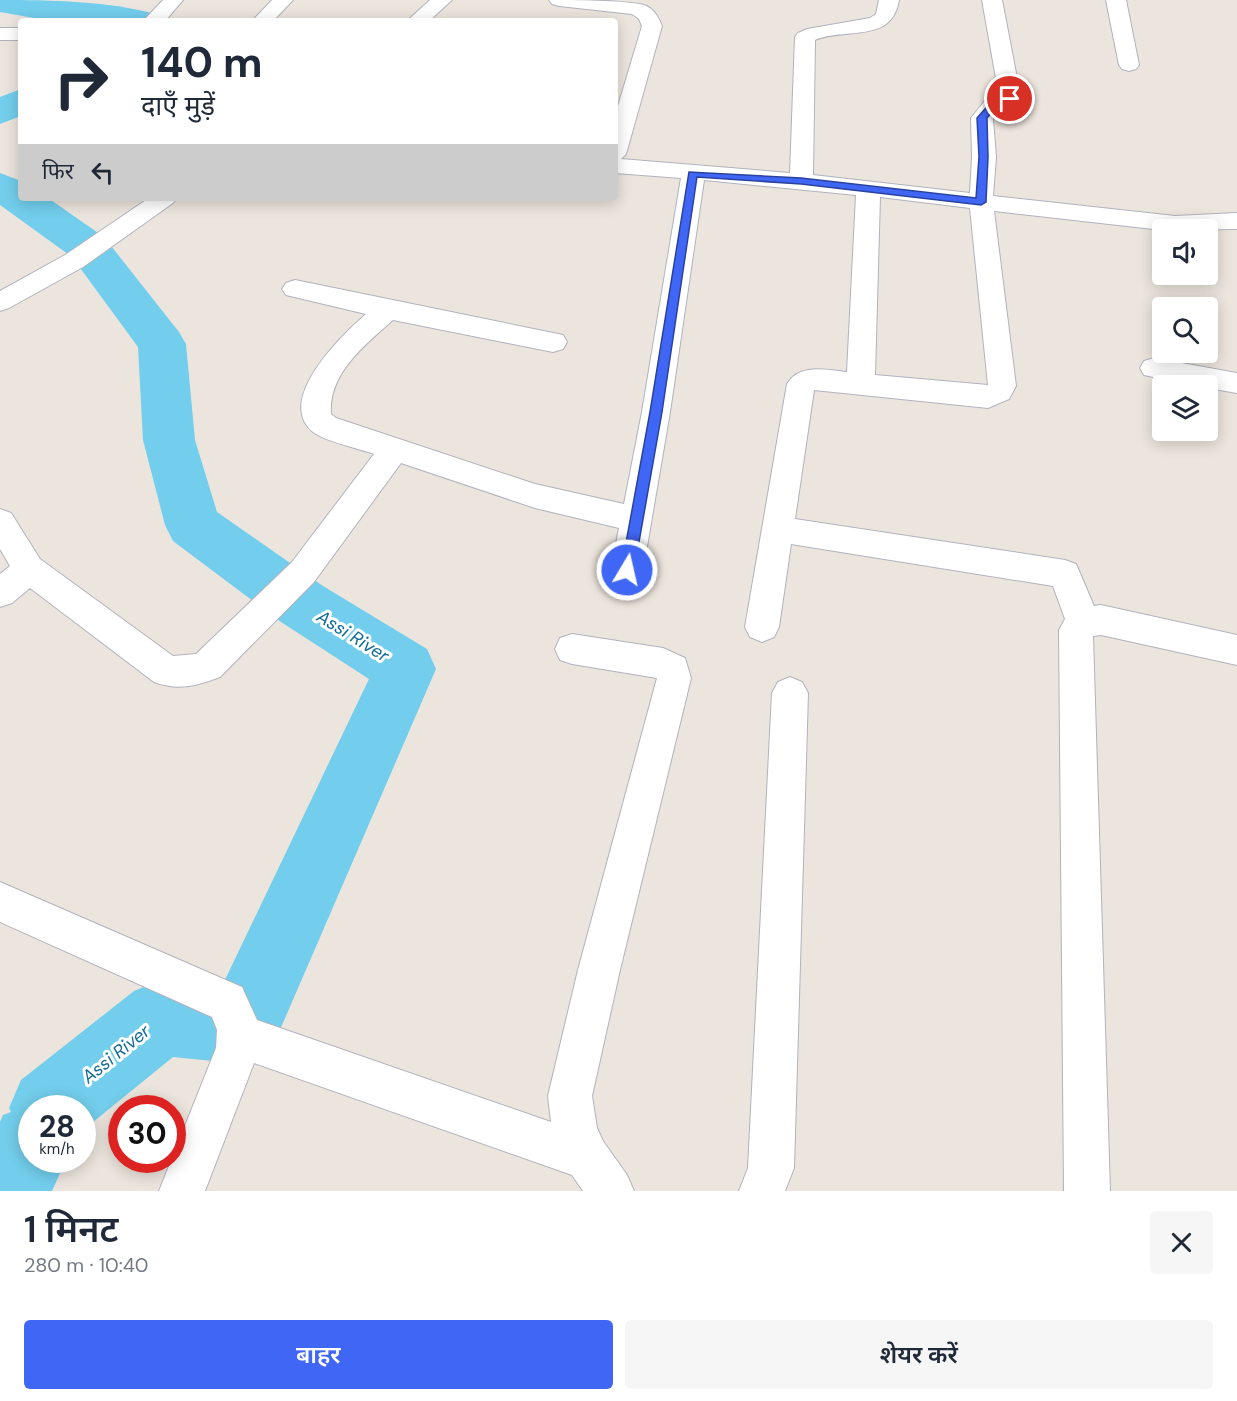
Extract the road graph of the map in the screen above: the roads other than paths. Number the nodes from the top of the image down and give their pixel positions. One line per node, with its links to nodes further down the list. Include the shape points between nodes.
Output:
1 (173, 0): 8 (street)
2 (442, 0): 10 (street)
3 (559, 0): 14 (street, via 637,9 651,21)
4 (889, 0): 17 (street, via 886,15 880,21 825,29 804,37)
5 (992, 0): 20 (street, via 1010,99 995,103 982,118)
6 (1116, 0): 13 (street)
7 (279, 1): 9 (street)
8 (156, 18)
9 (265, 18)
10 (421, 18)
11 (0, 34): 12 (street)
12 (18, 34)
13 (1129, 65)
14 (618, 144)
15 (618, 166): 16 (street)
16 (693, 174): 17 (street); 30 (street)
17 (801, 181): 18 (street)
18 (868, 189): 20 (street); 27 (street)
19 (161, 201): 23 (street, via 74,261)
20 (981, 202): 21 (street, via 1175,224); 27 (street, via 1002,386 999,392 988,397)
21 (1237, 221)
22 (295, 289): 24 (street)
23 (0, 302)
24 (387, 310): 25 (street); 29 (street, via 327,372 315,411 326,426)
25 (553, 342)
26 (1154, 368): 28 (street)
27 (861, 382): 32 (street, via 811,379 801,384)
28 (1237, 382)
29 (394, 450): 30 (street, via 534,496); 33 (street, via 303,572 208,666 181,674 166,671)
30 (635, 519): 34 (street)
31 (0, 522): 33 (street)
32 (777, 529): 36 (street, via 1065,574); 37 (street)
33 (29, 569): 35 (street)
34 (627, 570)
35 (0, 593)
36 (1083, 622): 39 (street, via 1101,620); 46 (street, via 1076,630)
37 (762, 627)
38 (572, 649): 43 (street, via 663,663 672,669 674,678 570,1096 574,1129)
39 (1237, 650)
40 (790, 693): 45 (street, via 771,1168)
41 (0, 902): 42 (street, via 227,1002)
42 (237, 1024): 43 (street); 44 (street, via 238,1048)
43 (599, 1174)
44 (182, 1191)
45 (762, 1191)
46 (1087, 1191)

